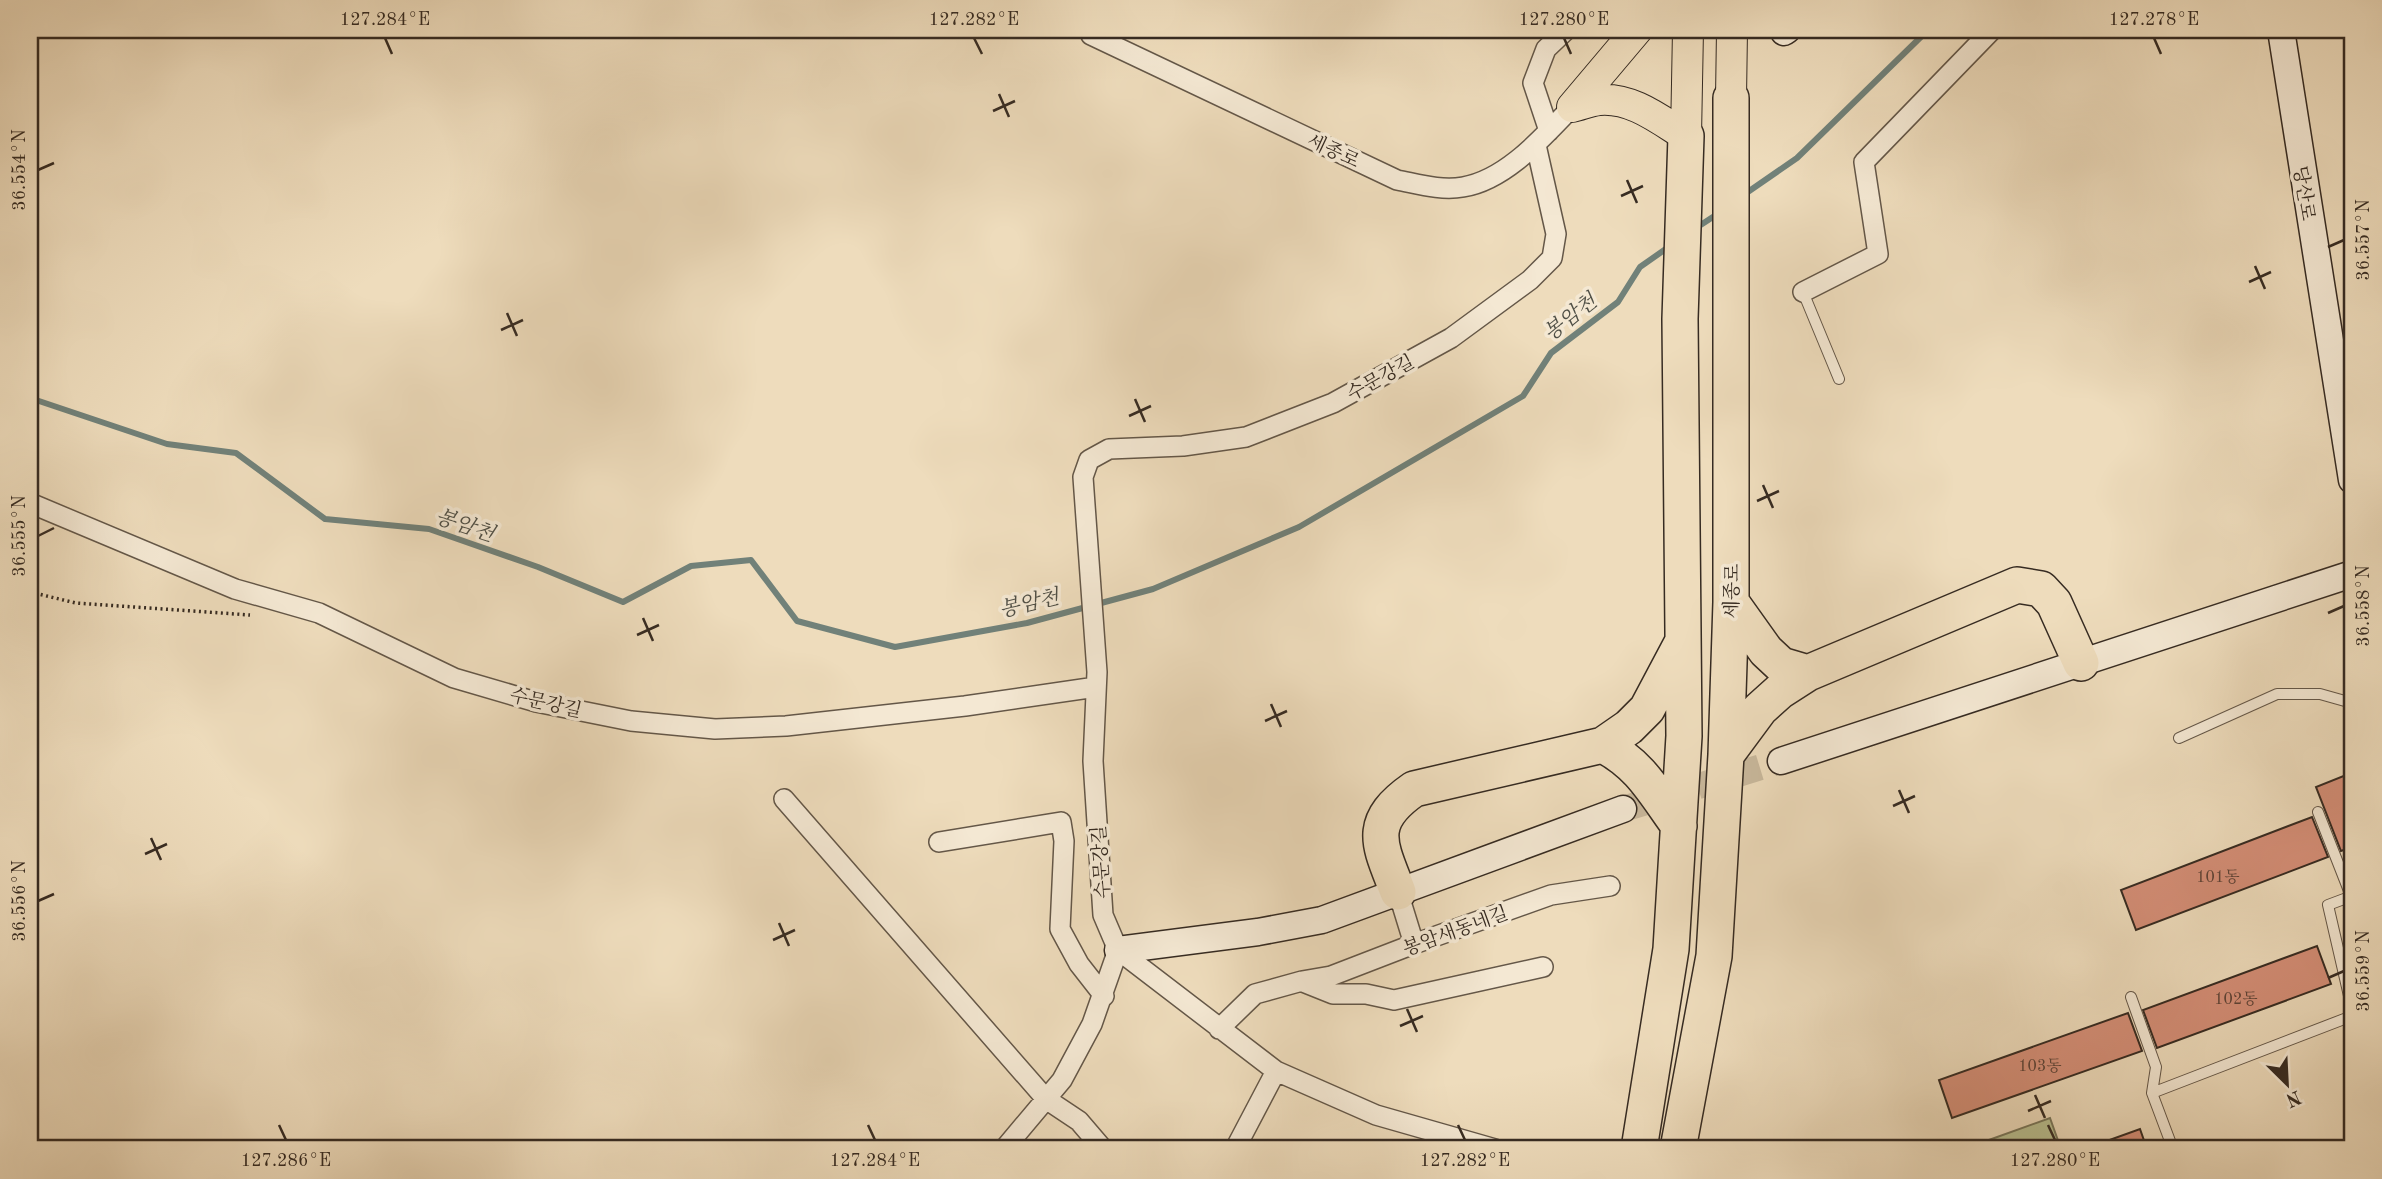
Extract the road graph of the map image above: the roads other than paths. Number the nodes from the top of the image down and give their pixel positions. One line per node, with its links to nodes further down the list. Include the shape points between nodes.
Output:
1 (1090, 30): 11 (street, 세종로, via 1091,35 1397,180 1463,187 1499,173)
2 (1566, 30): 11 (street, 수문강길, via 1546,49 1533,83)
3 (1637, 30): 9 (main road)
4 (1688, 30): 10 (main road)
5 (1732, 30): 8 (main road, 세종로)
6 (1992, 30): 12 (street, via 1864,162 1878,254)
7 (2281, 30): 14 (street, 당산로)
8 (1731, 98): 17 (highway, 세종로)
9 (1572, 107): 10 (main road, via 1600,100 1623,102); 11 (street, 세종로)
10 (1686, 136): 18 (highway, via 1680,319)
11 (1542, 138): 21 (street, 수문강길, via 1556,234 1552,258 1451,338 1333,403 1246,437 1109,449 1089,460 1083,477)
12 (1803, 292): 13 (lane)
13 (1839, 379)
14 (2352, 480)
15 (30, 503): 21 (street, 수문강길, via 235,589 319,613 454,678 536,702 631,720 715,729 786,726 965,706)
16 (2352, 574): 19 (street)
17 (1731, 602): 20 (highway, via 1782,665); 25 (highway, 세종로)
18 (1683, 640): 24 (highway, via 1647,709); 30 (highway)
19 (2081, 663): 20 (highway, via 2054,603 2040,589 2017,585); 26 (street)
20 (1808, 673): 25 (highway, via 1759,709)
21 (1097, 680): 36 (street, 수문강길, via 1093,761 1103,915)
22 (2352, 703): 23 (lane, via 2320,694 2277,694)
23 (2179, 738)
24 (1603, 745): 30 (highway, via 1638,770); 33 (highway, via 1414,789 1393,804 1382,825 1381,848)
25 (1726, 755): 52 (highway, 세종로, via 1714,956)
26 (1782, 761)
27 (783, 799): 46 (street)
28 (1623, 808): 33 (street)
29 (2318, 812): 34 (lane)
30 (1679, 825): 51 (highway, via 1671,949)
31 (939, 842): 39 (street, via 1061,822 1060,929)
32 (1610, 886): 35 (street, 봉암새동네길, via 1551,895)
33 (1398, 892): 35 (street); 36 (street, via 1322,920)
34 (2352, 896): 41 (lane, via 2328,905)
35 (1413, 944): 38 (street, 봉암새동네길, via 1331,976)
36 (1118, 950): 39 (street); 43 (street)
37 (1543, 967): 38 (street, via 1394,1000 1333,994)
38 (1302, 981): 43 (street, 봉암새동네길, via 1255,994)
39 (1104, 996): 46 (street, via 1062,1080)
40 (2131, 997): 45 (lane, via 2156,1067)
41 (2352, 1009)
42 (2352, 1016): 45 (lane)
43 (1219, 1029): 44 (street)
44 (1276, 1071): 49 (street); 50 (street, via 1376,1115)
45 (2152, 1093): 53 (lane)
46 (1046, 1099): 47 (street); 48 (street, via 1079,1121)
47 (1004, 1149)
48 (1103, 1149)
49 (1235, 1149)
50 (1495, 1149)
51 (1639, 1149)
52 (1678, 1149)
53 (2173, 1149)

